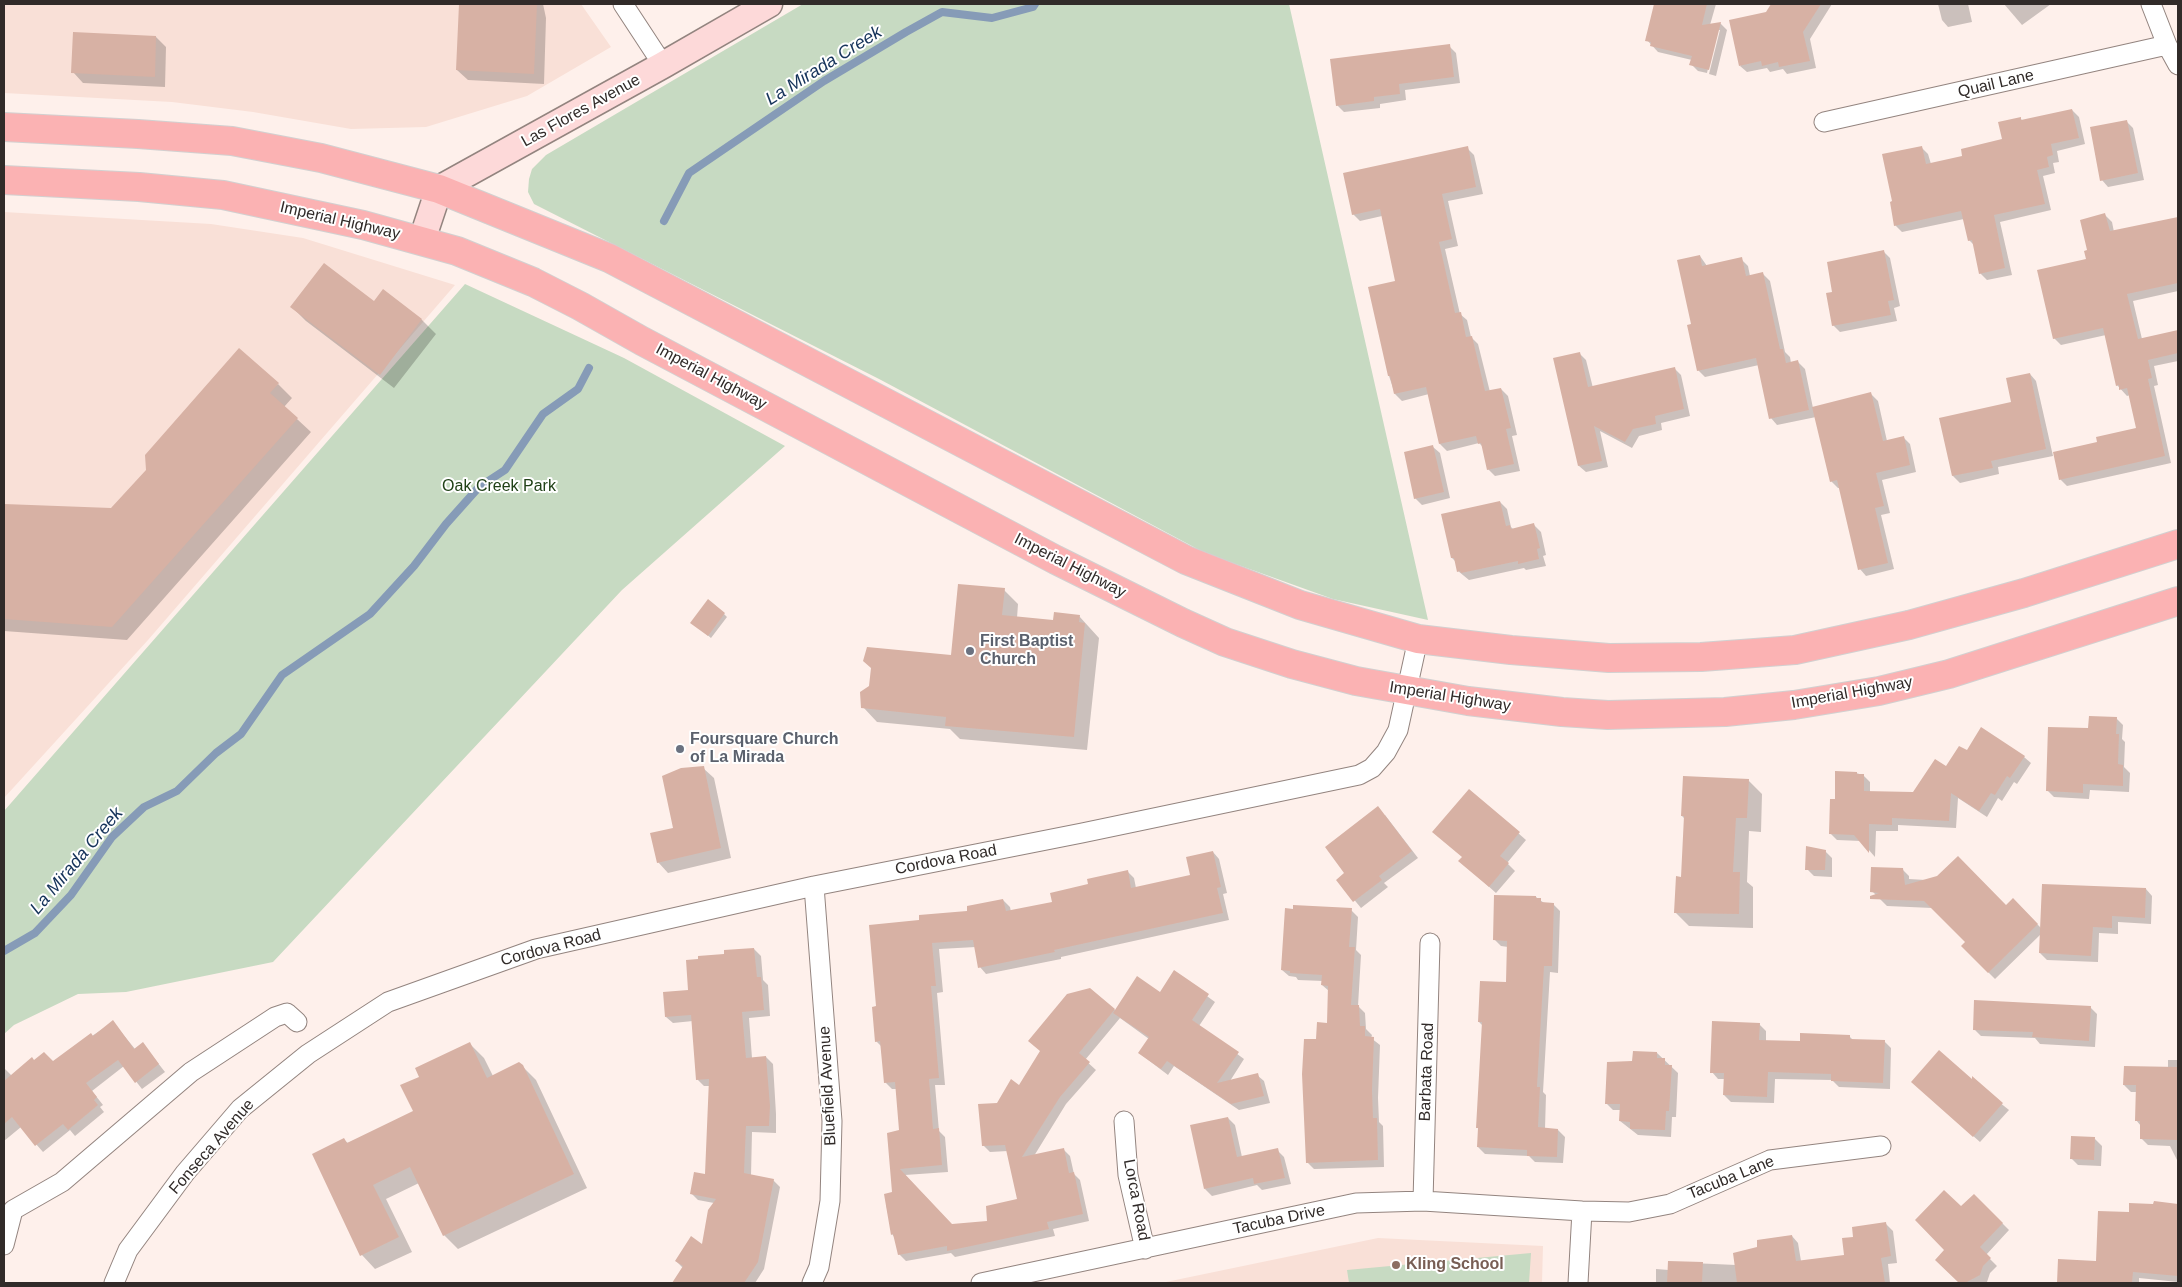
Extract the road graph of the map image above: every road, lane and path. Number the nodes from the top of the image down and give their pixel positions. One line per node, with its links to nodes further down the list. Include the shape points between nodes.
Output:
1 (623, 4): 5 (street)
2 (769, 4): 5 (street, Las Flores Avenue)
3 (2151, 4): 4 (street)
4 (2167, 45): 6 (street); 7 (street, Quail Lane)
5 (663, 65): 10 (street, Las Flores Avenue)
6 (2178, 65)
7 (1824, 122)
8 (4, 127): 10 (main road, via 232,141 321,158)
9 (4, 180): 11 (main road, Imperial Highway, via 223,195)
10 (439, 189): 11 (street); 14 (main road, via 609,258 1186,560 1300,605)
11 (422, 240): 15 (main road, Imperial Highway, via 457,251 564,298 1183,624 1292,664)
12 (2178, 544): 14 (main road, via 2024,593 1909,625 1794,650 1701,657 1609,658)
13 (2178, 601): 15 (main road, Imperial Highway, via 1949,674 1879,691 1794,705 1725,712 1608,715 1511,707)
14 (1418, 639): 15 (street, Cordova Road)
15 (1406, 690): 16 (street, Cordova Road, via 1398,730 1386,752 1372,768 1359,775)
16 (814, 886): 18 (street, Cordova Road, via 536,949); 27 (street, Bluefield Avenue, via 832,1121 830,1201 820,1267)
17 (1430, 943): 22 (street, Barbata Road)
18 (388, 1002): 26 (street, Fonseca Avenue, via 308,1054 240,1108 185,1173 128,1250)
19 (297, 1022): 24 (street, via 287,1013 275,1017 191,1072 62,1182 13,1210)
20 (1124, 1121): 25 (street, Lorca Road, via 1128,1175)
21 (1881, 1146): 23 (street, Tacuba Lane, via 1770,1160 1670,1204 1629,1212)
22 (1423, 1201): 23 (street, Tacuba Drive); 25 (street, Tacuba Drive, via 1356,1203)
23 (1582, 1211): 29 (street)
24 (4, 1245)
25 (1145, 1249): 28 (street, Tacuba Drive)
26 (114, 1283)
27 (812, 1283)
28 (981, 1283)
29 (1578, 1283)

